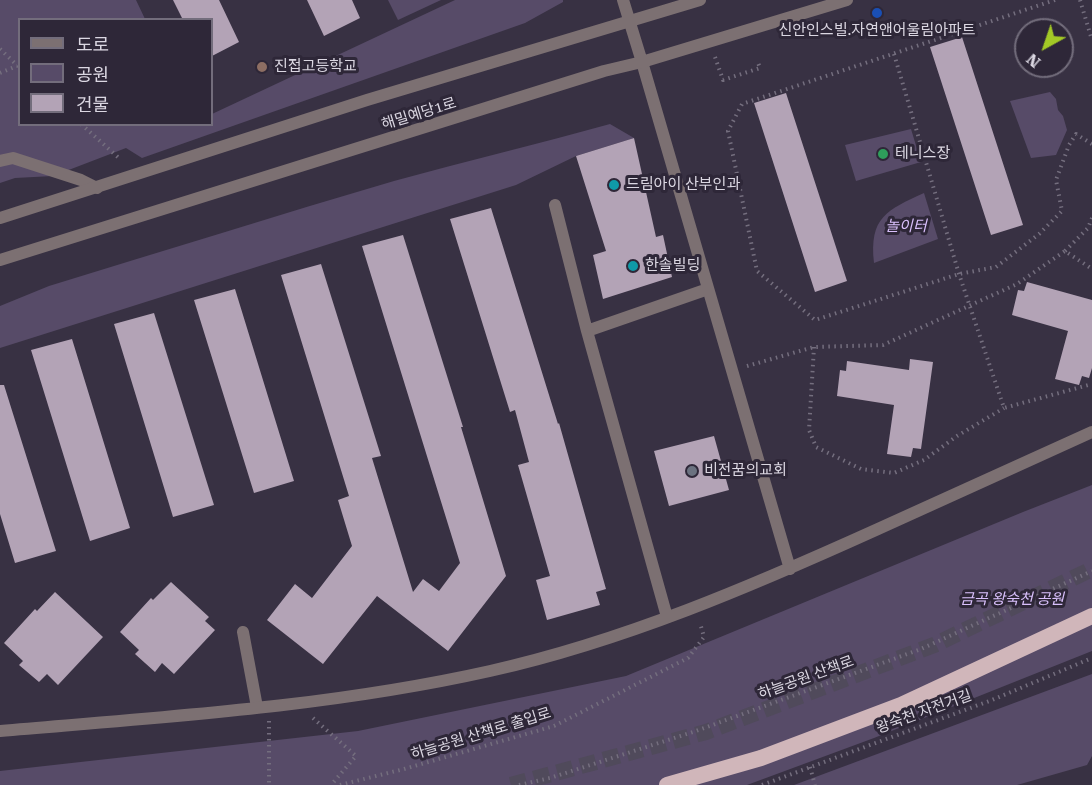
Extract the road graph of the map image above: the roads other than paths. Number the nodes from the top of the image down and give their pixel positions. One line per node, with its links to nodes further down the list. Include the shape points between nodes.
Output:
1 (623, 0): 4 (street)
2 (700, 0): 4 (street, 해밀예당1로)
3 (847, 0): 5 (street, 해밀예당1로)
4 (630, 22): 5 (street); 7 (street, 해밀예당1로, via 378,97)
5 (642, 63): 10 (street, 해밀예당1로, via 604,71); 11 (street)
6 (0, 161): 7 (street, via 13,158)
7 (97, 188): 9 (street, 해밀예당1로)
8 (555, 205): 12 (street)
9 (0, 218)
10 (0, 260)
11 (708, 289): 12 (street); 14 (street)
12 (587, 331): 16 (street)
13 (1092, 432): 14 (street)
14 (790, 569): 16 (street)
15 (1092, 616): 20 (highway, via 901,705 761,758)
16 (668, 617): 18 (street, via 587,645 490,671 362,696)
17 (243, 632): 18 (street)
18 (263, 706): 19 (street)
19 (0, 731)
20 (667, 785)

